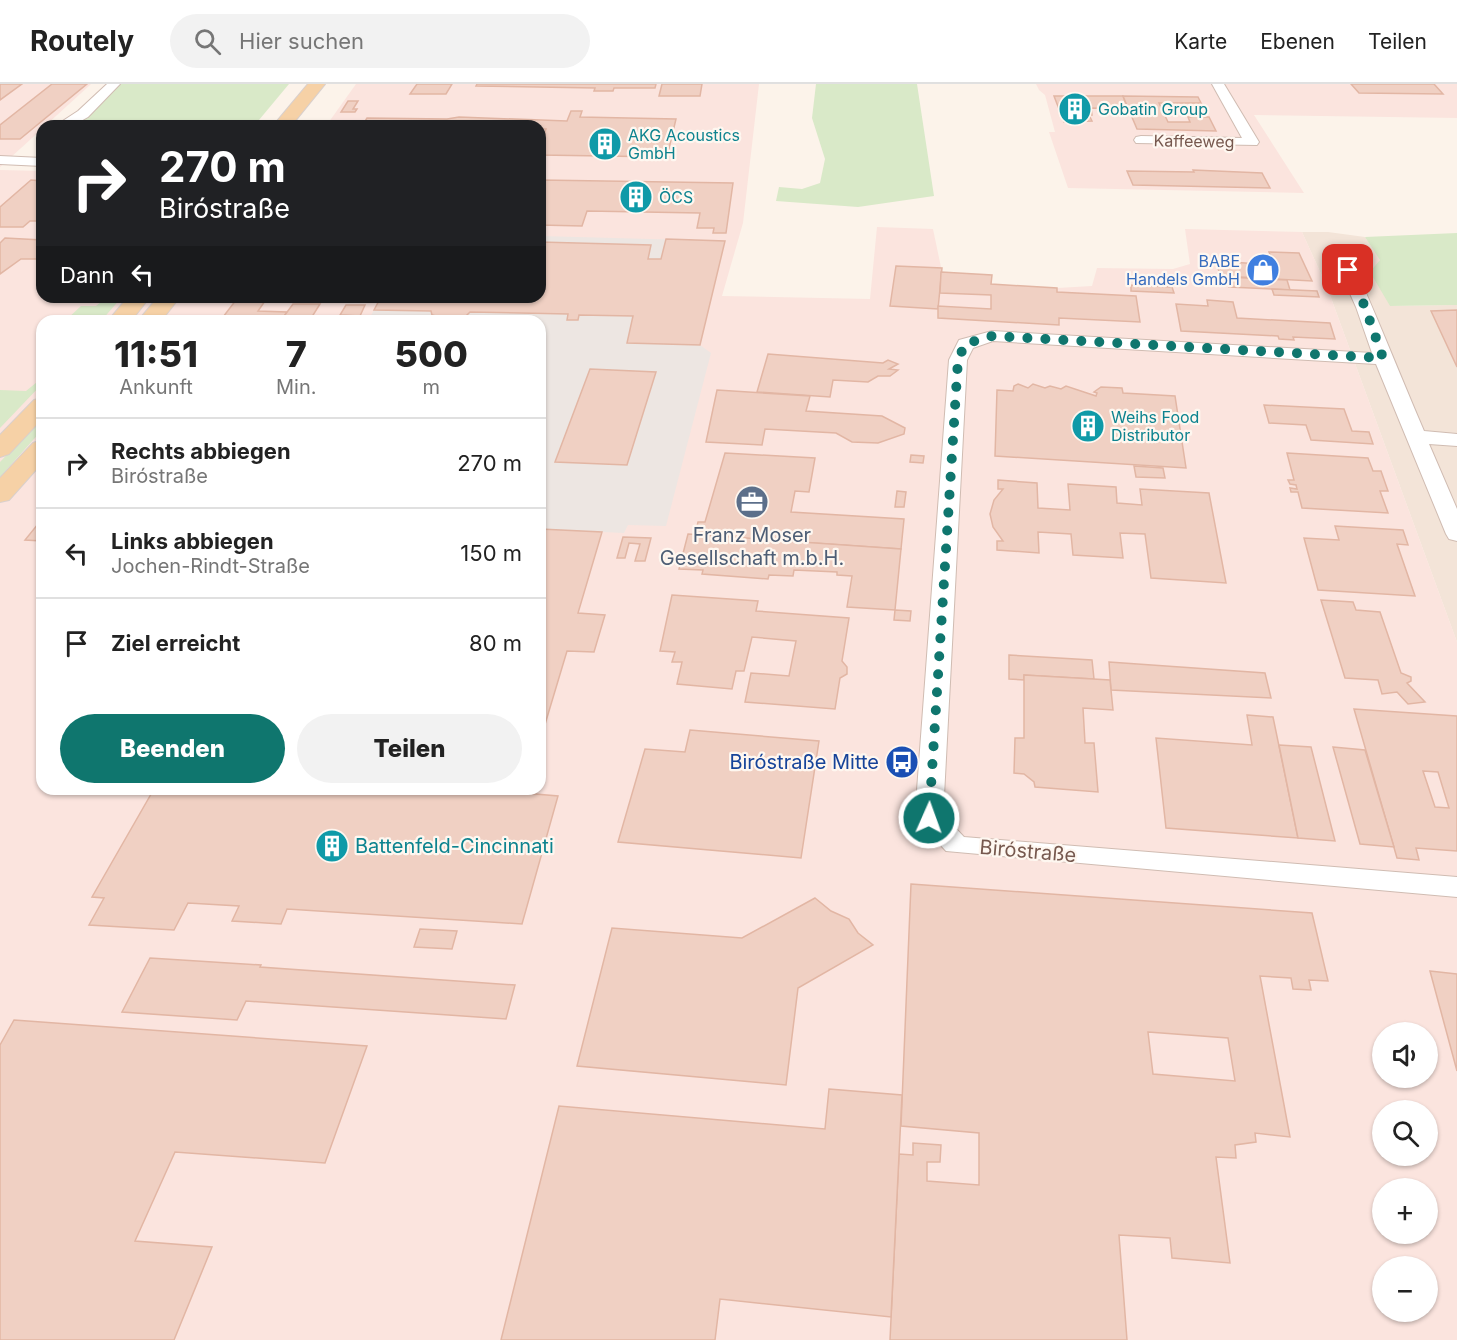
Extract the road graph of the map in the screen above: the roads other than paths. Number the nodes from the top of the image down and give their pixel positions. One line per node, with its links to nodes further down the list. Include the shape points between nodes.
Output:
1 (114, 84): 4 (street)
2 (317, 84): 5 (main road)
3 (1218, 84): 6 (street, Kaffeeweg, via 1252,142)
4 (72, 120)
5 (287, 120)
6 (1141, 140)
7 (36, 156): 8 (street, via 22,161)
8 (0, 160)
9 (1340, 251): 14 (street)
10 (134, 303): 12 (main road)
11 (164, 303): 13 (main road)
12 (124, 315)
13 (154, 315)
14 (1383, 358): 16 (street); 22 (street, Biróstraße, via 992,336 965,344 958,360 929,818 956,845)
15 (36, 411): 18 (main road)
16 (1417, 437): 17 (street); 21 (street)
17 (1457, 440)
18 (0, 449)
19 (36, 455): 20 (main road)
20 (0, 494)
21 (1457, 534)
22 (1457, 887)

